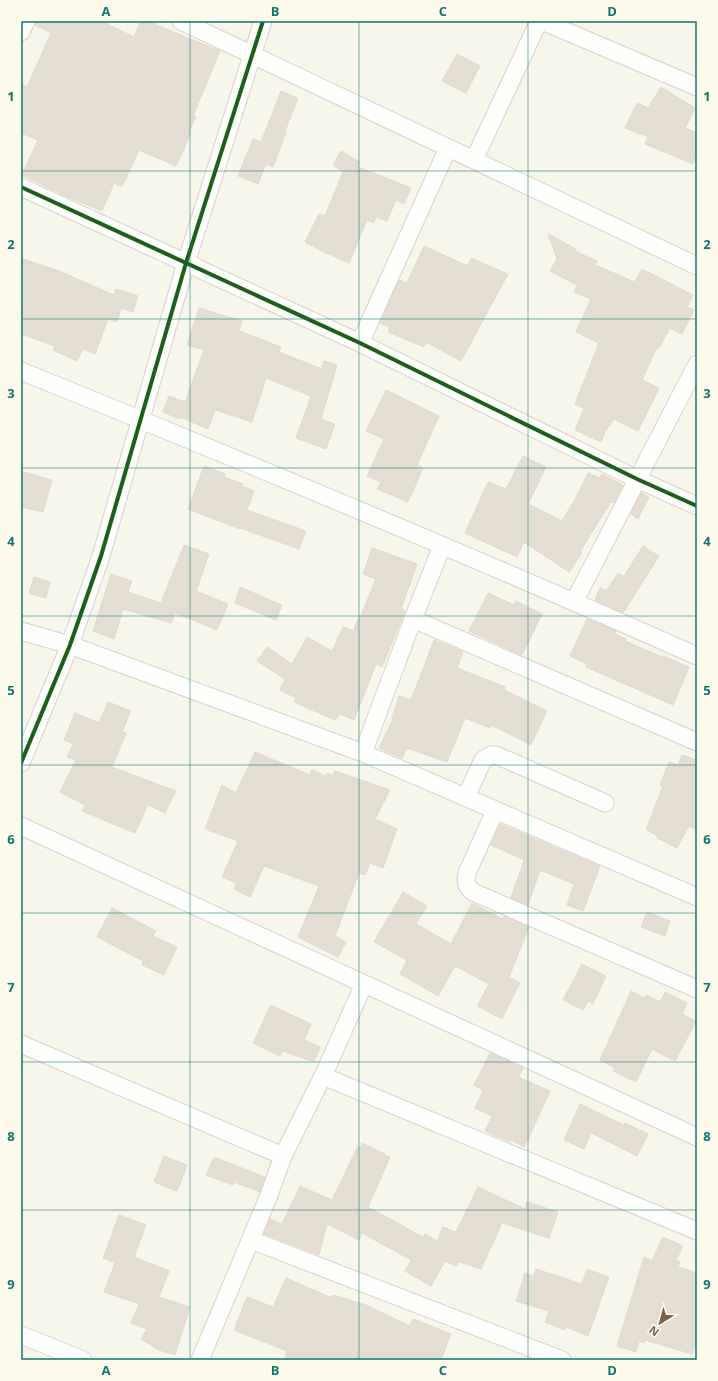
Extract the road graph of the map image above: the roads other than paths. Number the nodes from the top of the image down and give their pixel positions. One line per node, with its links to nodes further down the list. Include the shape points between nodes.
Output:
1 (26, 21): 5 (street)
2 (182, 21): 6 (street)
3 (263, 21): 6 (street)
4 (540, 21): 7 (street); 9 (street)
5 (21, 32)
6 (253, 55): 8 (street); 11 (street)
7 (697, 87)
8 (448, 148): 9 (street); 13 (street)
9 (474, 160): 12 (street)
10 (21, 187): 11 (street)
11 (186, 263): 13 (street); 16 (street)
12 (697, 266)
13 (360, 342): 17 (street)
14 (697, 364): 17 (street)
15 (21, 371): 16 (street)
16 (141, 420): 19 (street); 23 (street, via 101,556)
17 (637, 479): 18 (street); 20 (street)
18 (697, 506)
19 (442, 546): 20 (street); 21 (street)
20 (574, 602): 24 (street)
21 (413, 619): 25 (street); 26 (street)
22 (21, 631): 23 (street)
23 (70, 645): 26 (street); 27 (street)
24 (697, 656)
25 (697, 742)
26 (363, 754): 28 (street)
27 (21, 763)
28 (466, 797): 29 (street, via 483,760 496,755); 30 (street)
29 (605, 803)
30 (495, 810): 32 (street); 34 (street, via 467,873 467,886 473,892)
31 (21, 826): 33 (street)
32 (697, 897)
33 (364, 984): 36 (street); 37 (street)
34 (697, 989)
35 (21, 1044): 38 (street)
36 (323, 1076): 38 (street); 39 (street)
37 (697, 1137)
38 (283, 1156): 40 (street)
39 (697, 1231)
40 (251, 1240): 43 (street); 44 (street)
41 (21, 1335): 42 (street)
42 (83, 1360)
43 (200, 1360)
44 (562, 1360)

